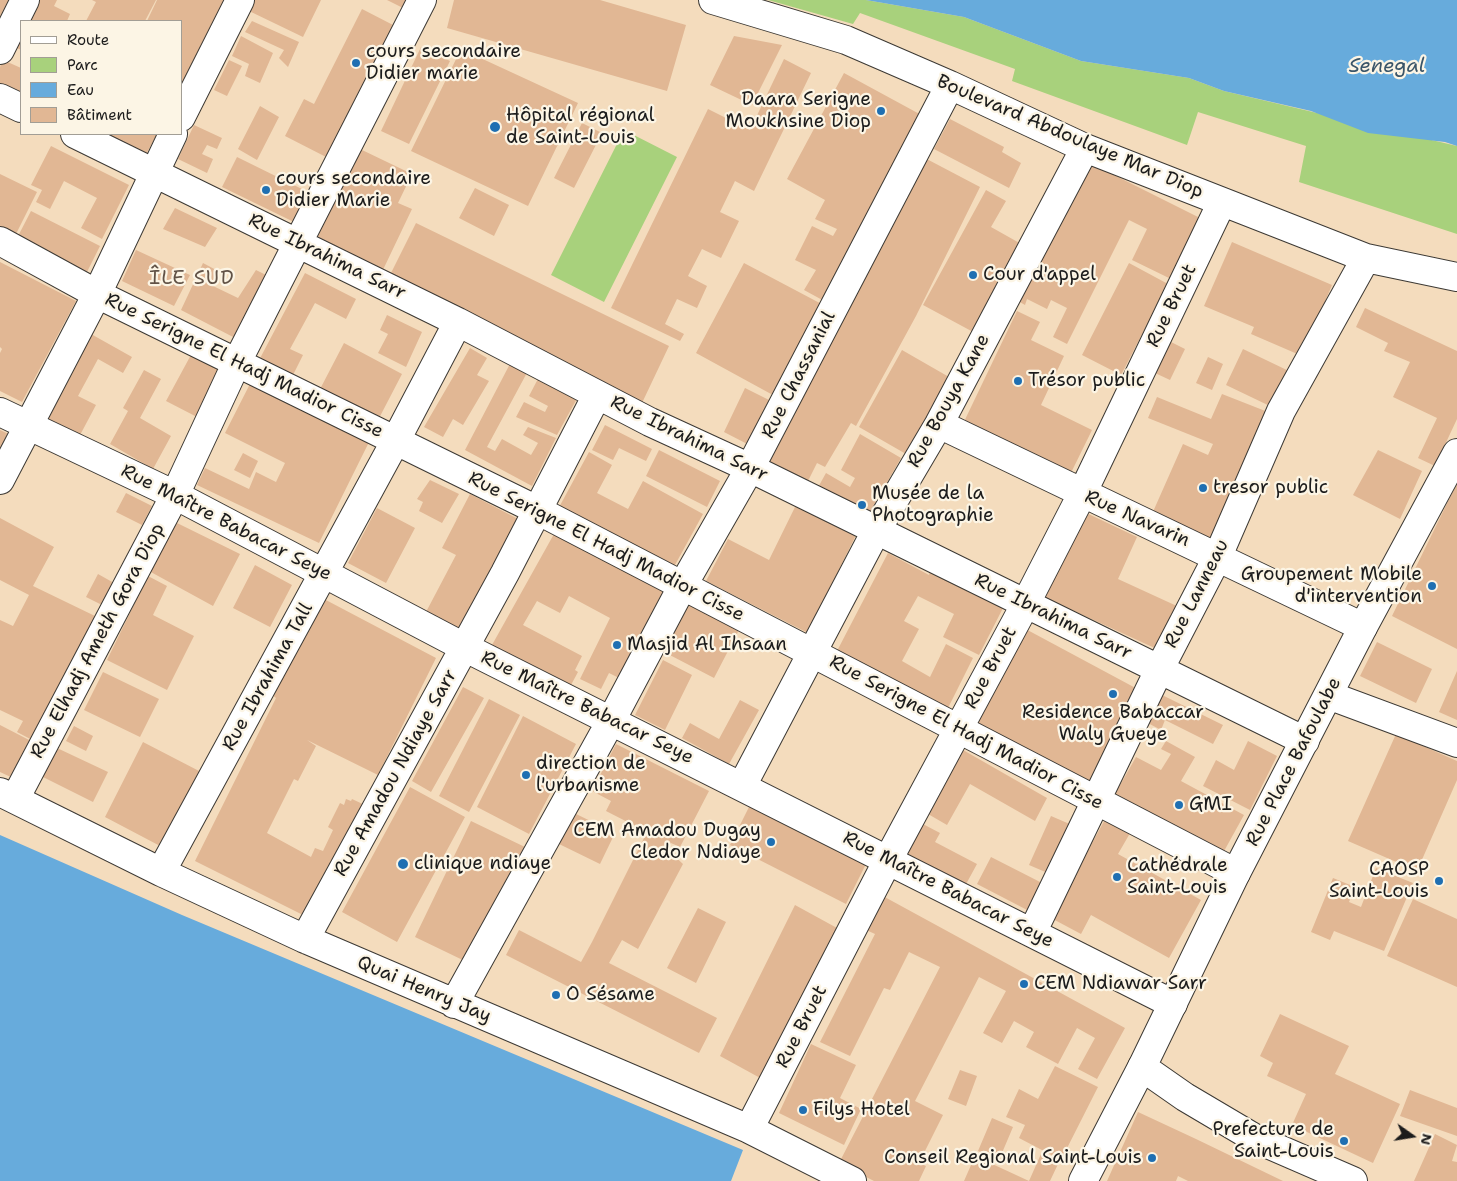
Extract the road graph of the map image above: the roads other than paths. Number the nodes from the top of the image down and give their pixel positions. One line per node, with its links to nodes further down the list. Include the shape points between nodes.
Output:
1 (25, 0): 5 (street)
2 (240, 0): 9 (street)
3 (422, 0): 16 (street, Rue Elhadj Ameth Gora Diop)
4 (713, 0): 6 (street, Boulevard Abdoulaye Mar Diop, via 846,40)
5 (0, 50)
6 (950, 85): 12 (street, Boulevard Abdoulaye Mar Diop); 28 (street, Rue Chassanial)
7 (0, 98): 8 (street)
8 (20, 108)
9 (182, 116)
10 (77, 135): 13 (street, Rue Ibrahima Sarr)
11 (172, 135): 13 (street)
12 (1085, 148): 14 (street, Boulevard Abdoulaye Mar Diop); 24 (street, Rue Bouya Kane)
13 (154, 171): 16 (street, Rue Ibrahima Sarr); 19 (street)
14 (1222, 202): 17 (street, Boulevard Abdoulaye Mar Diop); 30 (street, Rue Bruet)
15 (0, 241): 19 (street, Rue Serigne El Hadj Madior Cisse)
16 (298, 243): 20 (street, Rue Ibrahima Sarr); 21 (street, Rue Elhadj Ameth Gora Diop)
17 (1366, 258): 18 (street, Boulevard Abdoulaye Mar Diop); 34 (street, Rue Lanneau, via 1282,411)
18 (1457, 277)
19 (97, 294): 21 (street, Rue Serigne El Hadj Madior Cisse); 25 (street)
20 (458, 322): 22 (street, Rue Ibrahima Sarr); 26 (street, Rue Ibrahima Tall)
21 (237, 362): 26 (street, Rue Serigne El Hadj Madior Cisse); 31 (street, Rue Elhadj Ameth Gora Diop)
22 (598, 395): 28 (street, Rue Ibrahima Sarr); 32 (street, Rue Amadou Ndiaye Sarr)
23 (0, 412): 25 (street, Rue Maître Babacar Seye)
24 (939, 424): 30 (street, Rue Navarin); 33 (street, Rue Bouya Kane)
25 (28, 426): 29 (street); 31 (street, Rue Maître Babacar Seye)
26 (396, 440): 32 (street, Rue Serigne El Hadj Madior Cisse); 35 (street, Rue Ibrahima Tall)
27 (1457, 453): 38 (street, Rue Place Bafoulabe)
28 (750, 468): 33 (street, Rue Ibrahima Sarr); 36 (street, Rue Chassanial)
29 (0, 480)
30 (1082, 494): 34 (street, Rue Navarin); 37 (street, Rue Bruet)
31 (175, 495): 35 (street, Rue Maître Babacar Seye); 48 (street, Rue Elhadj Ameth Gora Diop)
32 (537, 510): 36 (street, Rue Serigne El Hadj Madior Cisse); 39 (street, Rue Amadou Ndiaye Sarr)
33 (876, 530): 37 (street, Rue Ibrahima Sarr); 40 (street, Rue Bouya Kane)
34 (1218, 556): 38 (street, Rue Navarin); 41 (street, Rue Lanneau)
35 (324, 574): 39 (street, Rue Maître Babacar Seye); 51 (street, Rue Ibrahima Tall)
36 (684, 585): 40 (street, Rue Serigne El Hadj Madior Cisse); 43 (street, Rue Chassanial)
37 (1025, 605): 41 (street, Rue Ibrahima Sarr); 44 (street, Rue Bruet)
38 (1363, 627): 42 (street, Rue Place Bafoulabe)
39 (464, 647): 43 (street, Rue Maître Babacar Seye); 54 (street, Rue Amadou Ndiaye Sarr)
40 (811, 652): 44 (street, Rue Serigne El Hadj Madior Cisse); 47 (street, Rue Bouya Kane)
41 (1160, 668): 45 (street, Rue Ibrahima Sarr); 49 (street, Rue Lanneau)
42 (1328, 695): 45 (street, Rue Place Bafoulabe); 46 (street)
43 (612, 719): 47 (street, Rue Maître Babacar Seye); 55 (street, Rue Chassanial)
44 (958, 729): 49 (street, Rue Serigne El Hadj Madior Cisse); 50 (street, Rue Bruet)
45 (1306, 741): 52 (street, Rue Place Bafoulabe)
46 (1457, 743)
47 (742, 786): 50 (street, Rue Maître Babacar Seye)
48 (8, 796): 51 (street, Quai Henry Jay)
49 (1095, 802): 52 (street, Rue Serigne El Hadj Madior Cisse); 53 (street, Rue Lanneau)
50 (889, 858): 53 (street, Rue Maître Babacar Seye); 58 (street, Rue Bruet)
51 (161, 872): 54 (street, Quai Henry Jay)
52 (1236, 873): 56 (street, Rue Place Bafoulabe)
53 (1032, 933): 56 (street, Rue Maître Babacar Seye)
54 (305, 939): 55 (street, Quai Henry Jay)
55 (454, 1004): 58 (street, Quai Henry Jay)
56 (1173, 1004): 57 (street, Rue Place Bafoulabe)
57 (1142, 1067): 60 (street, Rue Place Bafoulabe); 61 (street, via 1256,1139)
58 (749, 1129): 59 (street, Quai Henry Jay)
59 (852, 1181)
60 (1083, 1181)
61 (1353, 1181)

